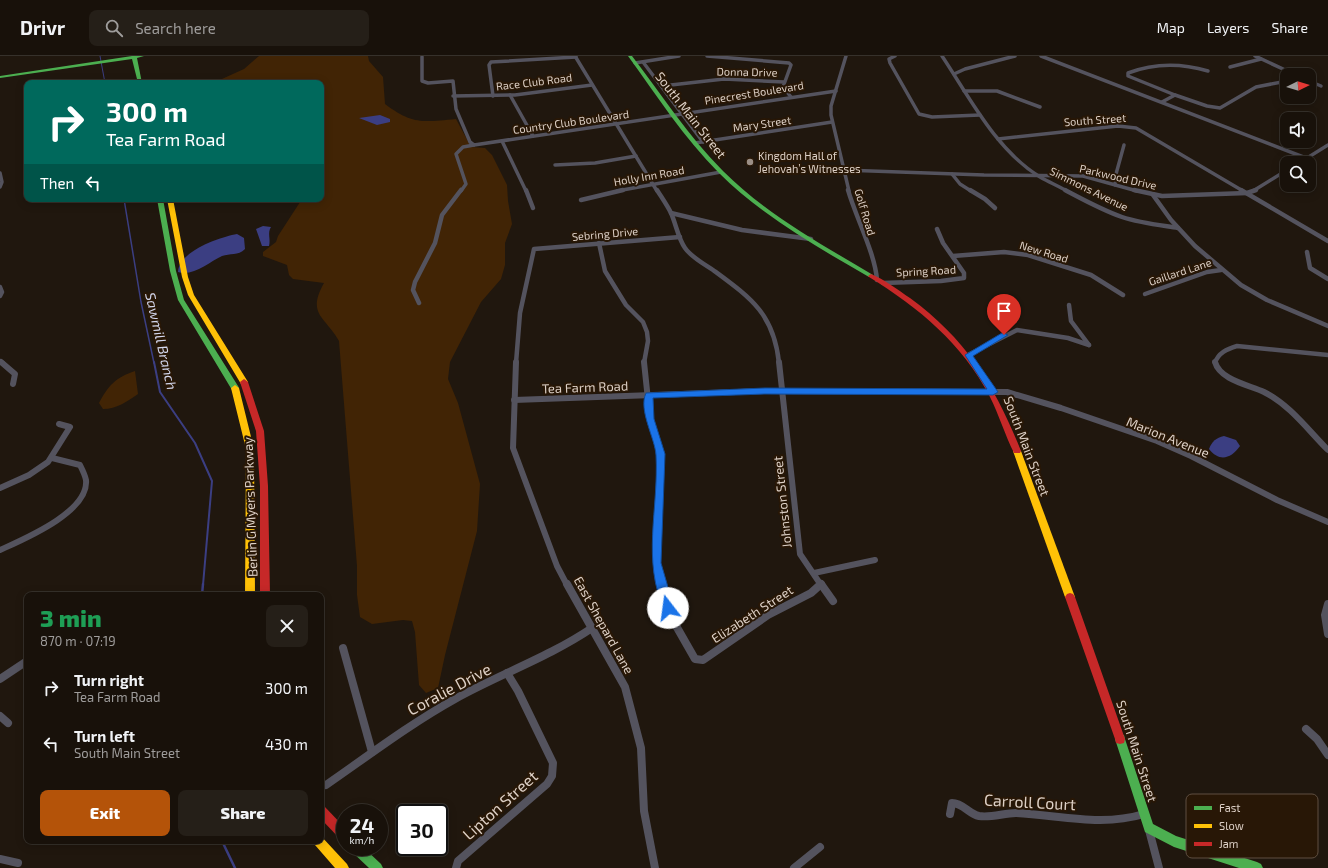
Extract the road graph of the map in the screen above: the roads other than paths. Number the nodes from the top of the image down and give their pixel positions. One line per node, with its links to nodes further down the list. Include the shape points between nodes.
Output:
1 (137, 56): 18 (main road); 19 (main road)
2 (575, 56): 22 (street, Johnston Street); 30 (street, via 490,63)
3 (679, 56): 13 (street)
4 (707, 56): 20 (street, via 787,63 791,65)
5 (846, 56): 26 (street, Golf Road)
6 (894, 56): 36 (street, via 890,63 919,114 924,117)
7 (942, 56): 17 (street, Simmons Avenue)
8 (1015, 56): 17 (street)
9 (1041, 56): 33 (street)
10 (1255, 56): 12 (street)
11 (422, 57): 29 (street, via 422,81 453,82)
12 (1261, 59): 14 (street); 15 (street)
13 (636, 60): 24 (street); 35 (main road, South Main Street)
14 (1230, 67)
15 (1281, 68)
16 (1208, 71): 28 (street, via 1189,65 1173,64 1135,70 1128,74)
17 (954, 74): 27 (street, Simmons Avenue)
18 (0, 77)
19 (140, 80)
20 (784, 82): 24 (street, Donna Drive, via 721,79); 32 (street, via 784,90)
21 (1280, 82): 28 (street, via 1256,87 1220,108)
22 (592, 84): 31 (street, Race Club Road); 38 (street, Johnston Street)
23 (1316, 84): 25 (street)
24 (662, 86): 35 (street)
25 (1322, 86)
26 (836, 91): 32 (street, Pinecrest Boulevard); 37 (street, Golf Road, via 831,106)
27 (964, 91): 34 (street, via 997,91); 36 (street, Simmons Avenue)
28 (1175, 95): 33 (street)
29 (453, 96): 30 (street, Race Club Road); 43 (street)
30 (493, 96): 31 (street, Race Club Road)
31 (510, 96): 39 (street)
32 (791, 97): 35 (street, Pinecrest Boulevard)
33 (1162, 102): 47 (street)
34 (1040, 107)
35 (679, 115): 38 (street, Country Club Boulevard); 42 (main road, South Main Street)
36 (980, 115): 40 (street, Simmons Avenue)
37 (832, 122): 42 (street, Mary Street); 50 (street, Golf Road)
38 (617, 124): 39 (street, Country Club Boulevard); 46 (street, Johnston Street)
39 (532, 136): 41 (street, Country Club Boulevard)
40 (998, 139): 55 (street, Simmons Avenue); 59 (street, South Street, via 1125,125 1140,130)
41 (502, 141): 43 (street, Country Club Boulevard); 64 (street)
42 (699, 143): 51 (main road, South Main Street)
43 (472, 144): 85 (street, Country Club Boulevard, via 456,154 466,184 442,215 436,243 415,282 413,290)
44 (1124, 145): 57 (street)
45 (1328, 146): 48 (street)
46 (636, 156): 49 (street); 56 (street, Johnston Street)
47 (1301, 156)
48 (1310, 156)
49 (555, 166)
50 (843, 170): 53 (street, Parkwood Drive); 80 (street, Golf Road, via 858,226)
51 (721, 172): 56 (street, Holly Inn Road); 72 (main road, South Main Street, via 753,199)
52 (0, 173): 58 (street)
53 (952, 174): 55 (street, Parkwood Drive); 65 (street, via 956,181)
54 (1280, 175): 59 (street, Parkwood Drive)
55 (1039, 176): 57 (street, Parkwood Drive, via 1083,176); 68 (street, Simmons Avenue, via 1122,217)
56 (655, 184): 61 (street, Holly Inn Road); 66 (street, Johnston Street)
57 (1115, 185): 60 (street, Parkwood Drive)
58 (0, 187)
59 (1247, 193): 60 (street, Parkwood Drive); 73 (street, South Street)
60 (1153, 195): 68 (street)
61 (581, 200)
62 (161, 202): 69 (main road, Berlin G Myers Parkway)
63 (171, 202): 67 (main road, Berlin G Myers Parkway)
64 (533, 208)
65 (996, 208)
66 (671, 213): 71 (street, Johnston Street); 72 (street, via 742,230)
67 (176, 227): 69 (main road); 106 (main road, Berlin G Myers Parkway, via 191,295 247,386 260,431 264,486)
68 (1178, 228): 78 (street)
69 (166, 229): 105 (main road, Berlin G Myers Parkway, via 181,300 236,390 250,449)
70 (937, 229): 77 (street)
71 (680, 237): 74 (street, Sebring Drive); 92 (street, Johnston Street, via 690,253 732,284 766,317 777,345)
72 (813, 239): 80 (main road, South Main Street)
73 (1328, 242)
74 (599, 243): 75 (street, Sebring Drive, via 534,249); 94 (street, via 605,271 626,305 640,317 646,327 648,341 644,361)
75 (534, 252): 95 (street, East Shepard Lane, via 520,313)
76 (1307, 252): 79 (street, via 1310,268)
77 (951, 254): 80 (street, Spring Road, via 964,274 962,279); 83 (street, New Road, via 1004,252 1028,255 1095,276)
78 (1221, 270): 82 (street, Gaillard Lane, via 1207,272); 87 (street, via 1258,296)
79 (1328, 279)
80 (880, 282): 88 (main road, South Main Street, via 918,306)
81 (0, 287): 84 (street)
82 (1145, 294)
83 (1123, 295)
84 (0, 296)
85 (419, 303)
86 (1069, 305): 88 (street, via 1069,316 1077,332 1089,345 1068,338 1017,330)
87 (1328, 326)
88 (968, 355): 93 (main road, South Main Street)
89 (1328, 355): 97 (street, via 1237,346 1222,352 1215,363 1217,369 1225,375 1276,399)
90 (0, 361): 91 (street, via 15,374)
91 (13, 384)
92 (781, 391): 93 (street, Tea Farm Road); 94 (street, Tea Farm Road); 103 (street, Johnston Street, via 800,554)
93 (993, 392): 100 (street, Marion Avenue, via 1021,395 1157,441); 123 (main road, South Main Street, via 1007,423 1079,621)
94 (649, 395): 95 (street, Tea Farm Road); 104 (street, Elizabeth Street, via 650,419 660,454 656,563 671,617 695,659 708,658 768,615 811,593)
95 (514, 400): 109 (street, East Shepard Lane, via 513,448 558,566)
96 (59, 424): 98 (street, via 70,426 62,436)
97 (1328, 450)
98 (52, 458): 99 (street, via 25,477); 101 (street, via 80,465 86,474 87,485 79,501 59,519)
99 (0, 488)
100 (1328, 522)
101 (0, 550)
102 (875, 560): 103 (street)
103 (814, 573): 104 (street, Johnston Street)
104 (821, 584): 107 (street, Johnston Street)
105 (250, 592)
106 (265, 592)
107 (833, 601)
108 (1328, 604): 110 (street, via 1324,611)
109 (592, 628): 113 (street, Coralie Drive); 136 (street, East Shepard Lane, via 625,687 639,737 644,810)
110 (1328, 634)
111 (343, 648): 118 (street)
112 (24, 663): 114 (street)
113 (507, 674): 118 (street, Coralie Drive, via 416,721); 135 (street, Lipton Street, via 553,763 552,776 547,784 458,861)
114 (0, 679)
115 (0, 716): 116 (street)
116 (8, 723)
117 (1306, 729): 119 (street)
118 (372, 752): 120 (street, Coralie Drive)
119 (1328, 755)
120 (326, 785)
121 (324, 814): 124 (main road)
122 (950, 814): 123 (street, Carroll Court, via 952,803 957,803 974,814 986,816 1011,813 1074,820 1118,821)
123 (1144, 814): 125 (main road, South Main Street)
124 (336, 827)
125 (1149, 828): 127 (main road); 138 (street)
126 (322, 844): 133 (main road)
127 (1186, 845)
128 (820, 847): 137 (street)
129 (364, 856): 134 (main road)
130 (1226, 858): 139 (main road)
131 (0, 859): 132 (street)
132 (18, 863)
133 (343, 868)
134 (377, 868)
135 (456, 868)
136 (655, 868)
137 (794, 868)
138 (1159, 868)
139 (1257, 868)

